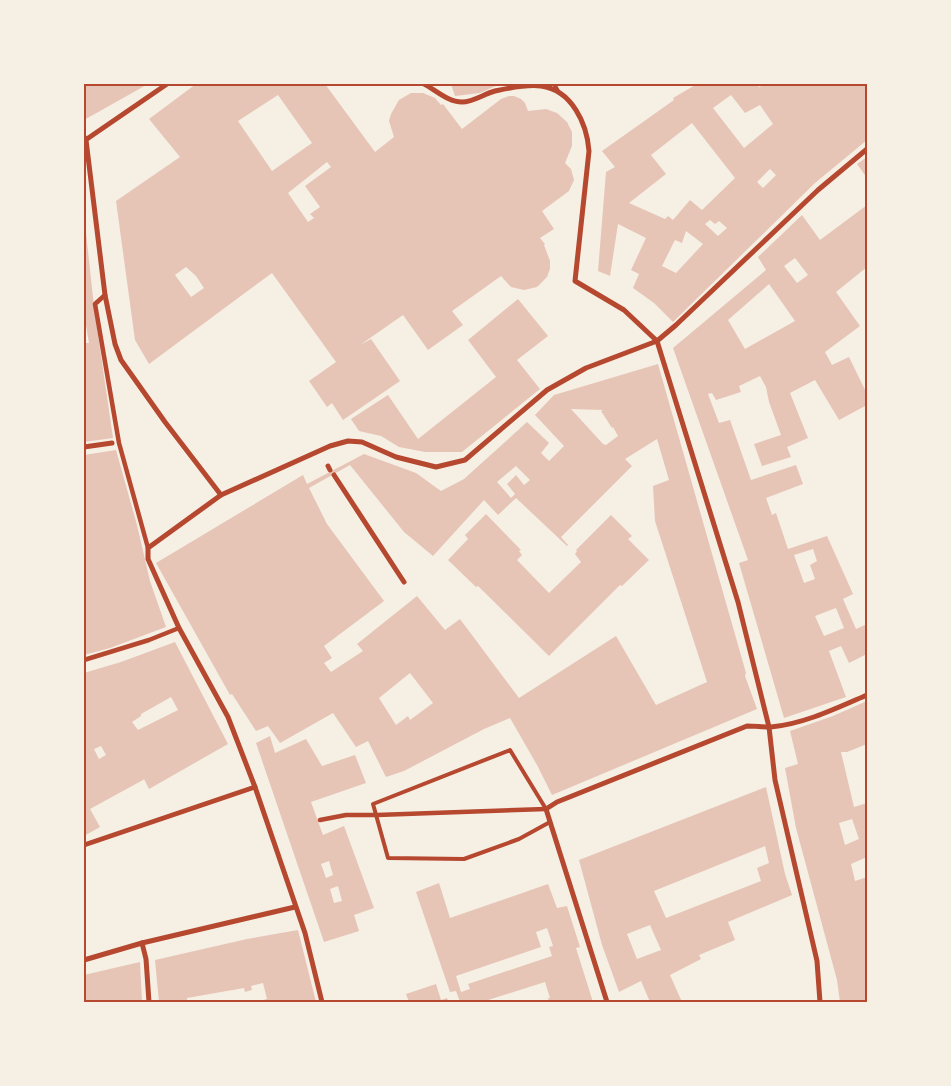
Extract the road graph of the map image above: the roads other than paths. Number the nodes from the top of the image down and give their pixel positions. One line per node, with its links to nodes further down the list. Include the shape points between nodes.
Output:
1 (168, 84): 5 (street)
2 (424, 84): 4 (street, via 463,102 527,85 546,86)
3 (554, 84): 4 (lane)
4 (558, 91): 8 (street, via 572,104 588,135 589,152 575,280 624,310)
5 (84, 140): 7 (street)
6 (867, 149): 8 (street, via 818,190)
7 (106, 295): 9 (street, via 95,304); 13 (street, via 121,360)
8 (657, 341): 13 (street, via 586,368 547,390 465,460 436,467 396,457 362,442 348,441); 19 (street, via 738,602)
9 (119, 442): 10 (street); 14 (street)
10 (112, 443): 11 (street)
11 (84, 447)
12 (331, 470): 15 (street)
13 (221, 495): 14 (street)
14 (148, 548): 16 (street, via 148,559)
15 (404, 582)
16 (179, 628): 17 (street); 20 (street, via 228,717)
17 (84, 660)
18 (867, 696): 19 (street, via 789,724)
19 (769, 727): 21 (street, via 747,726); 32 (street, via 775,780 817,961)
20 (255, 787): 25 (street); 26 (street)
21 (546, 809): 22 (street); 22 (lane, via 510,750 374,804); 24 (street)
22 (377, 815): 23 (street, via 346,815); 24 (lane, via 388,858 407,859 464,859 519,839)
23 (320, 820)
24 (550, 822): 31 (street)
25 (84, 845)
26 (295, 907): 27 (street); 30 (street, via 305,933)
27 (142, 943): 28 (street); 29 (street)
28 (84, 960)
29 (149, 1002)
30 (322, 1002)
31 (607, 1002)
32 (820, 1002)

